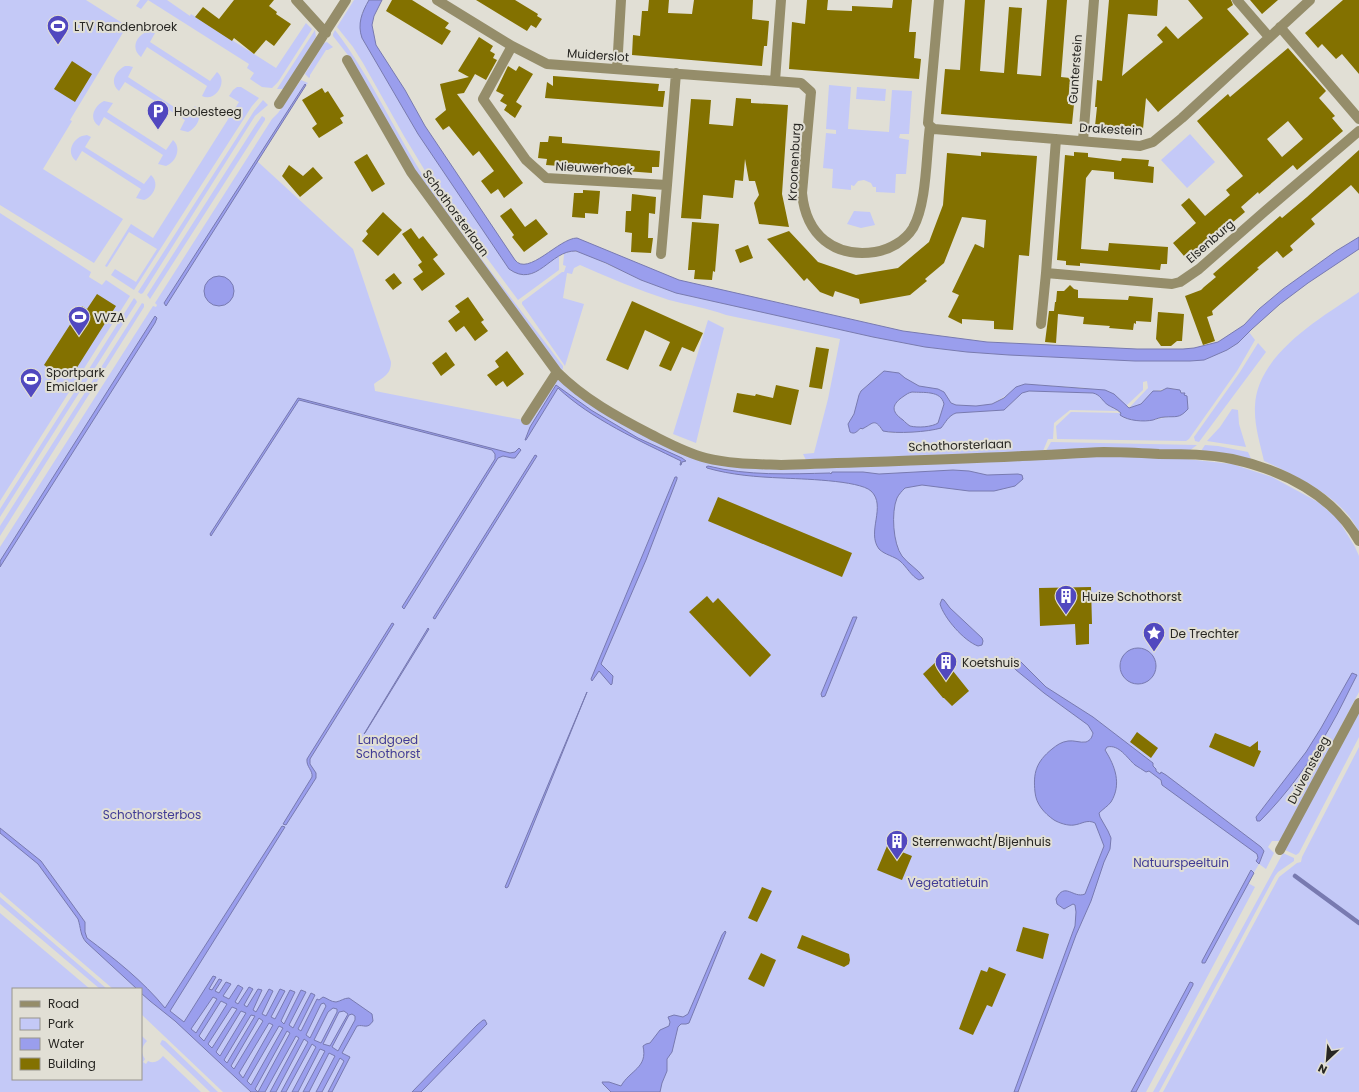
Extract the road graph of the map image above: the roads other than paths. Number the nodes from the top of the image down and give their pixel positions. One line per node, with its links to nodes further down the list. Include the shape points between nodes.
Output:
1 (296, 0): 11 (street)
2 (346, 0): 11 (street)
3 (437, 0): 13 (street, Muiderslot)
4 (621, 0): 15 (street)
5 (781, 0): 17 (street)
6 (939, 0): 20 (street, Kroonenburg, via 928,123)
7 (1094, 0): 23 (street, Gunterstein)
8 (1237, 0): 12 (street)
9 (1310, 0): 10 (street, Drakestein)
10 (1280, 27): 12 (street, Drakestein); 19 (street)
11 (326, 33): 18 (street)
12 (1269, 37): 23 (street, Drakestein, via 1153,142 1140,146)
13 (512, 46): 15 (street, Muiderslot, via 547,64); 24 (street, Nieuwerhoek, via 483,99 526,160 546,178)
14 (347, 60): 28 (street, Schothorsterlaan, via 411,172)
15 (617, 69): 16 (street, Muiderslot)
16 (676, 73): 17 (street, Muiderslot); 24 (street)
17 (775, 80): 20 (street, Kroonenburg, via 801,83 811,92 803,205 807,218 816,232 836,248 849,253 882,251 904,239 912,229 922,202)
18 (279, 104)
19 (1359, 119)
20 (930, 126): 22 (street, Drakestein, via 934,129)
21 (1359, 131): 26 (street, Elsenburg, via 1199,270 1180,282 1172,284)
22 (1056, 139): 23 (street, Drakestein); 26 (street)
23 (1083, 141)
24 (667, 185): 25 (street)
25 (661, 254)
26 (1046, 273): 27 (street)
27 (1041, 324)
28 (557, 372): 29 (street); 30 (street, Schothorsterlaan, via 575,389 613,414 670,444 698,456 720,461 781,465 1106,452 1233,459 1273,472 1310,490 1340,513)
29 (526, 420)
30 (1359, 541)
31 (1359, 702): 32 (street, Duivensteeg)
32 (1280, 850)

